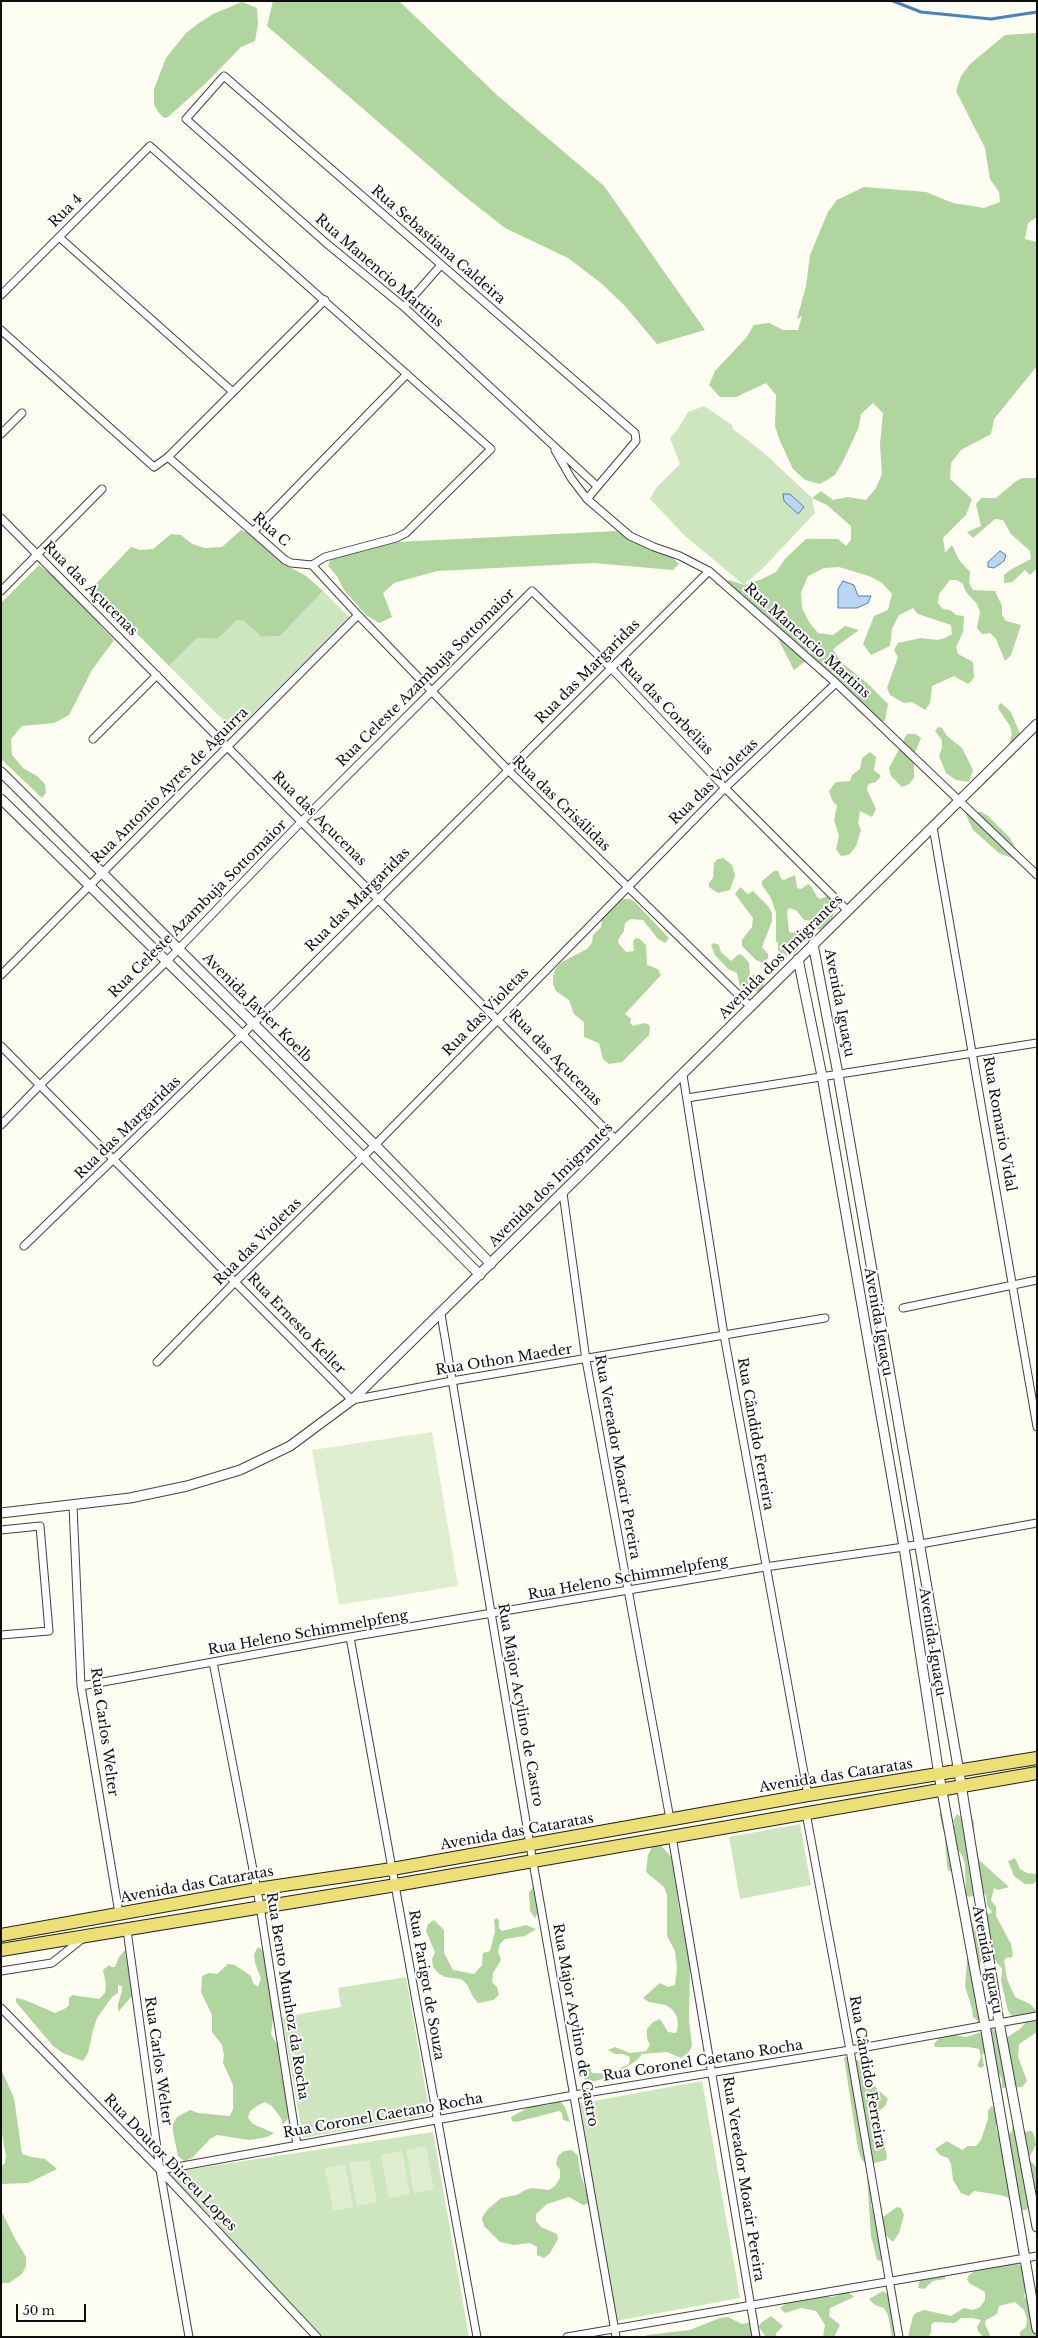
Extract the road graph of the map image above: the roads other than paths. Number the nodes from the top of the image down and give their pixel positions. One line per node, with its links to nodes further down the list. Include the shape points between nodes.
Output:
1 (224, 76): 3 (street, Rua Sebastiana Caldeira); 6 (street, Rua Manencio Martins, via 186,119)
2 (59, 237): 4 (street, Rua 4); 5 (street, Rua 4, via 150,146); 9 (street)
3 (441, 265): 6 (street); 14 (street, Rua Sebastiana Caldeira, via 635,433 636,441)
4 (1, 295)
5 (324, 300): 8 (street); 9 (street)
6 (404, 308): 12 (street, Rua Manencio Martins)
7 (1, 330): 13 (street, via 151,466 158,466)
8 (407, 374): 18 (street); 20 (street, via 491,449 406,533 325,557)
9 (233, 392): 13 (street)
10 (22, 413): 11 (street)
11 (1, 434)
12 (553, 445): 14 (street, Rua Manencio Martins); 16 (street, Rua Manencio Martins, via 571,478)
13 (168, 457): 18 (street, Rua C)
14 (597, 486): 16 (street)
15 (102, 489): 19 (street)
16 (587, 499): 21 (street, Rua Manencio Martins, via 630,536)
17 (1, 518): 19 (street, Rua das Açucenas)
18 (253, 532): 20 (street, Rua C, via 285,560)
19 (37, 554): 22 (street); 26 (street, Rua das Açucenas)
20 (312, 565): 24 (street)
21 (709, 571): 25 (street, Rua das Margaridas); 27 (street, Rua Manencio Martins)
22 (1, 591)
23 (532, 591): 25 (street, Rua das Corbélias); 28 (street, Rua Celeste Azambuja Sottomaior)
24 (358, 616): 28 (street, Rua das Crisálidas); 31 (street, Rua Antonio Ayres de Aguirra)
25 (610, 667): 32 (street, Rua das Margaridas); 34 (street, Rua das Corbélias)
26 (157, 675): 30 (street); 31 (street, Rua das Açucenas)
27 (836, 683): 34 (street, Rua das Violetas); 36 (street, Rua Manencio Martins)
28 (432, 692): 32 (street, Rua das Crisálidas); 37 (street, Rua Celeste Azambuja Sottomaior)
29 (1037, 724): 36 (street, Avenida dos Imigrantes)
30 (93, 739)
31 (228, 746): 37 (street, Rua das Açucenas); 39 (street, Rua Antonio Ayres de Aguirra)
32 (508, 770): 42 (street, Rua das Crisálidas); 43 (street, Rua das Margaridas)
33 (1, 772): 39 (street, Avenida Javier Koelb)
34 (725, 788): 42 (street, Rua das Violetas); 44 (street, Rua das Corbélias)
35 (1, 799): 41 (street)
36 (959, 802): 38 (street, Avenida dos Imigrantes); 40 (street, Rua Manencio Martins)
37 (302, 821): 43 (street, Rua das Açucenas); 46 (street, Rua Celeste Azambuja Sottomaior)
38 (933, 827): 44 (street, Avenida dos Imigrantes); 56 (street, Rua Romario Vidal)
39 (101, 872): 41 (street, Rua Antonio Ayres de Aguirra); 46 (street, Avenida Javier Koelb)
40 (1037, 875)
41 (89, 885): 48 (street); 49 (street, Rua Antonio Ayres de Aguirra)
42 (627, 886): 50 (street, Rua das Crisálidas); 51 (street, Rua das Violetas)
43 (378, 898): 51 (street, Rua das Açucenas); 52 (street, Rua das Margaridas)
44 (847, 910): 45 (street, Avenida dos Imigrantes)
45 (813, 944): 47 (street, Avenida dos Imigrantes); 57 (street, Avenida Iguaçu)
46 (178, 949): 48 (street, Rua Celeste Azambuja Sottomaior); 52 (street, Avenida Javier Koelb)
47 (798, 959): 50 (street, Avenida dos Imigrantes); 59 (street, Avenida Iguaçu)
48 (166, 962): 53 (street); 60 (street, Rua Celeste Azambuja Sottomaior)
49 (1, 976)
50 (751, 1006): 58 (street, Avenida dos Imigrantes)
51 (498, 1019): 63 (street, Rua das Açucenas); 64 (street, Rua das Violetas)
52 (253, 1024): 53 (street, Rua das Margaridas); 64 (street, Avenida Javier Koelb)
53 (242, 1035): 65 (street); 66 (street, Rua das Margaridas)
54 (1037, 1043): 56 (street)
55 (1, 1046): 60 (street, Rua Ernesto Keller)
56 (974, 1054): 57 (street); 73 (street, Rua Romario Vidal)
57 (838, 1074): 59 (street); 87 (street, Avenida Iguaçu)
58 (683, 1075): 61 (street, Rua Cândido Ferreira); 63 (street, Avenida dos Imigrantes)
59 (822, 1076): 61 (street); 88 (street, Avenida Iguaçu)
60 (40, 1085): 62 (street, Rua Celeste Azambuja Sottomaior); 66 (street, Rua Ernesto Keller)
61 (687, 1098): 77 (street, Rua Cândido Ferreira)
62 (1, 1125)
63 (616, 1140): 67 (street, Avenida dos Imigrantes)
64 (375, 1145): 65 (street, Rua das Violetas); 69 (street, Avenida Javier Koelb)
65 (362, 1157): 70 (street); 72 (street, Rua das Violetas)
66 (114, 1159): 68 (street, Rua das Margaridas); 72 (street, Rua Ernesto Keller)
67 (563, 1193): 69 (street, Avenida dos Imigrantes); 78 (street, Rua Vereador Moacir Pereira)
68 (24, 1246)
69 (491, 1264): 70 (street, Avenida dos Imigrantes)
70 (480, 1276): 75 (street, Avenida dos Imigrantes)
71 (1037, 1280): 73 (street)
72 (236, 1281): 79 (street, Rua das Violetas); 81 (street, Rua Ernesto Keller)
73 (1013, 1285): 74 (street); 82 (street, Rua Romario Vidal)
74 (903, 1308)
75 (441, 1314): 80 (street, Rua Major Acylino de Castro); 81 (street, Avenida dos Imigrantes)
76 (826, 1318): 77 (street, Rua Othon Maeder)
77 (724, 1334): 78 (street, Rua Othon Maeder); 89 (street, Rua Cândido Ferreira)
78 (586, 1360): 80 (street, Rua Othon Maeder); 90 (street, Rua Vereador Moacir Pereira)
79 (157, 1362)
80 (452, 1381): 81 (street, Rua Othon Maeder); 91 (street, Rua Major Acylino de Castro)
81 (352, 1400): 83 (street, Avenida dos Imigrantes, via 290,1446 240,1470 187,1486)
82 (1037, 1427)
83 (73, 1506): 84 (street, Avenida dos Imigrantes); 95 (street, Rua Carlos Welter)
84 (1, 1513)
85 (1037, 1523): 87 (street, Rua Heleno Schimmelpfeng)
86 (1, 1530): 92 (street, via 40,1526 49,1631)
87 (919, 1544): 88 (street, Rua Heleno Schimmelpfeng); 97 (street, Avenida Iguaçu)
88 (904, 1547): 89 (street, Rua Heleno Schimmelpfeng); 99 (street, Avenida Iguaçu)
89 (765, 1568): 90 (street, Rua Heleno Schimmelpfeng); 102 (street, Rua Cândido Ferreira)
90 (629, 1592): 91 (street, Rua Heleno Schimmelpfeng); 104 (street, Rua Vereador Moacir Pereira)
91 (491, 1615): 93 (street, Rua Heleno Schimmelpfeng); 106 (street, Rua Major Acylino de Castro)
92 (1, 1635)
93 (350, 1638): 94 (street, Rua Heleno Schimmelpfeng); 108 (street, Rua Parigot de Souza)
94 (213, 1662): 95 (street, Rua Heleno Schimmelpfeng); 110 (street, Rua Bento Munhoz da Rocha)
95 (81, 1686): 112 (street, Rua Carlos Welter)
96 (1037, 1758): 97 (main road, Avenida das Cataratas)
97 (959, 1772): 99 (main road, Avenida das Cataratas); 100 (street, Avenida Iguaçu)
98 (1037, 1773): 100 (main road, Avenida das Cataratas)
99 (939, 1775): 101 (street, Avenida Iguaçu); 102 (main road, Avenida das Cataratas)
100 (961, 1784): 101 (main road, Avenida das Cataratas); 120 (street, Avenida Iguaçu)
101 (941, 1788): 103 (main road, Avenida das Cataratas); 121 (street, Avenida Iguaçu)
102 (808, 1795): 104 (main road, Avenida das Cataratas)
103 (806, 1813): 105 (main road, Avenida das Cataratas); 122 (street, Rua Cândido Ferreira)
104 (670, 1819): 106 (main road, Avenida das Cataratas)
105 (672, 1836): 107 (main road, Avenida das Cataratas); 123 (street, Rua Vereador Moacir Pereira)
106 (530, 1845): 107 (street, Rua Major Acylino de Castro); 108 (main road, Avenida das Cataratas)
107 (534, 1860): 109 (main road, Avenida das Cataratas); 124 (street, Rua Major Acylino de Castro)
108 (392, 1869): 109 (street, Rua Parigot de Souza); 110 (main road, Avenida das Cataratas)
109 (396, 1885): 111 (main road, Avenida das Cataratas); 125 (street, Rua Parigot de Souza)
110 (257, 1889): 111 (street, Rua Bento Munhoz da Rocha); 112 (main road, Avenida das Cataratas)
111 (260, 1906): 113 (main road, Avenida das Cataratas); 126 (street, Rua Bento Munhoz da Rocha)
112 (119, 1914): 114 (main road, Avenida das Cataratas)
113 (127, 1930): 115 (main road, Avenida das Cataratas); 127 (street, Rua Carlos Welter)
114 (1, 1935)
115 (82, 1938): 116 (main road, Avenida das Cataratas); 117 (street, Avenida das Cataratas, via 52,1963)
116 (1, 1950)
117 (1, 1971)
118 (1, 2008): 127 (street, Rua Doutor Dirceu Lopes)
119 (1037, 2016): 120 (street, Rua Coronel Caetano Rocha)
120 (999, 2022): 121 (street, Rua Coronel Caetano Rocha); 128 (street, Avenida Iguaçu)
121 (985, 2025): 122 (street, Rua Coronel Caetano Rocha); 130 (street, Avenida Iguaçu)
122 (850, 2050): 123 (street, Rua Coronel Caetano Rocha); 131 (street, Rua Cândido Ferreira)
123 (712, 2072): 124 (street, Rua Coronel Caetano Rocha); 132 (street, Rua Vereador Moacir Pereira)
124 (574, 2096): 125 (street, Rua Coronel Caetano Rocha); 133 (street, Rua Major Acylino de Castro)
125 (437, 2120): 126 (street, Rua Coronel Caetano Rocha); 137 (street, Rua Parigot de Souza)
126 (297, 2145): 127 (street, Rua Coronel Caetano Rocha)
127 (160, 2170): 135 (street, Rua Carlos Welter); 136 (street, Rua Doutor Dirceu Lopes)
128 (1037, 2227)
129 (1037, 2256): 130 (street)
130 (1024, 2258): 131 (street); 134 (street, Avenida Iguaçu)
131 (890, 2283): 132 (street); 141 (street, Rua Cândido Ferreira)
132 (750, 2305): 133 (street); 140 (street, Rua Vereador Moacir Pereira)
133 (615, 2329): 138 (street); 139 (street, Rua Major Acylino de Castro)
134 (1037, 2329)
135 (189, 2337)
136 (318, 2337)
137 (477, 2337)
138 (566, 2337)
139 (616, 2337)
140 (756, 2337)
141 (899, 2337)

